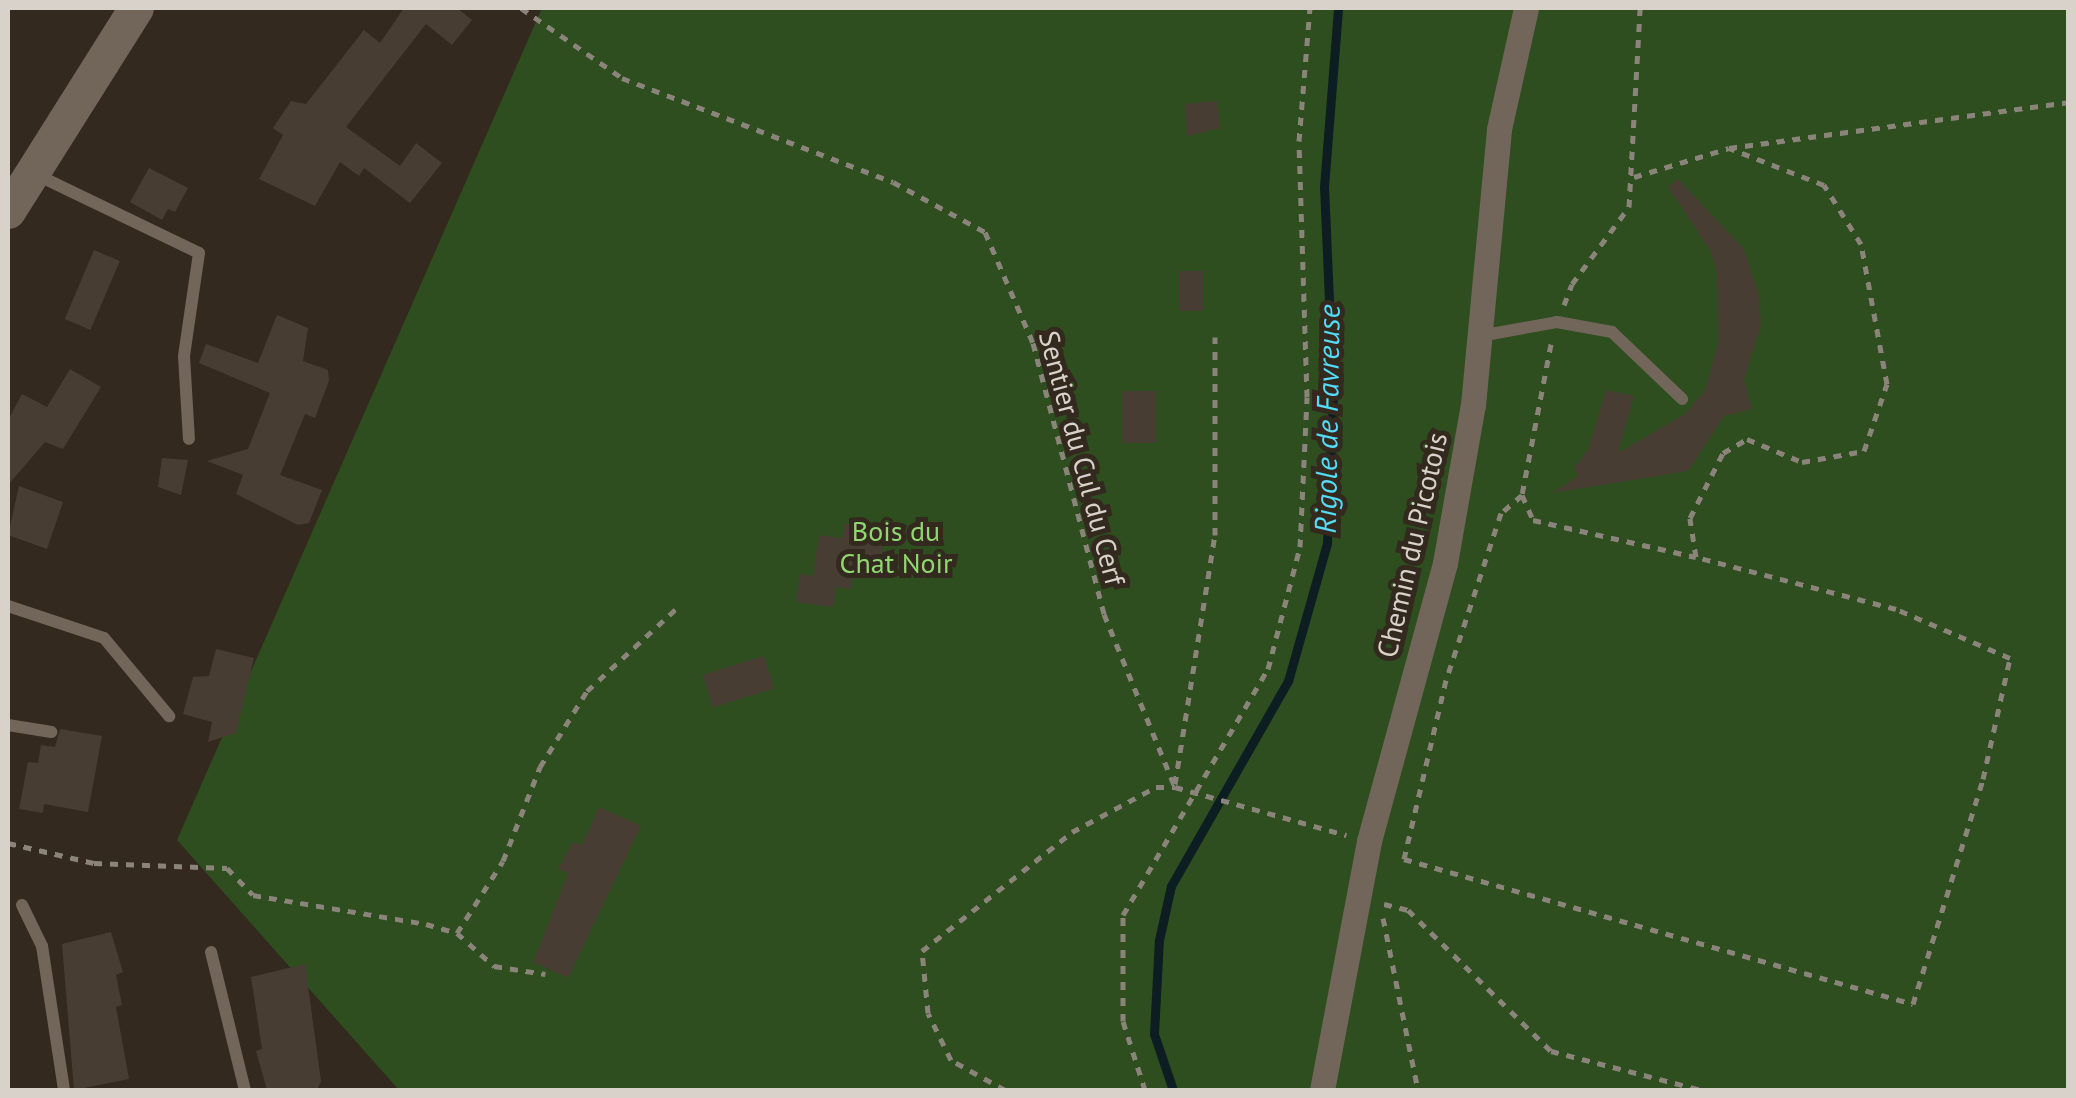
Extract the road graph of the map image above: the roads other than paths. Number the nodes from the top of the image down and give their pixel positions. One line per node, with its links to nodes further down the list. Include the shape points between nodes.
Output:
1 (136, 8): 3 (main road)
2 (1526, 8): 5 (street, Chemin du Picotois, via 1500,129)
3 (30, 171): 4 (main road); 7 (lane, via 199,253 184,356)
4 (8, 212)
5 (1480, 336): 6 (lane, via 1557,322 1612,332); 16 (street, Chemin du Picotois, via 1445,562 1368,840)
6 (1682, 399)
7 (189, 439)
8 (8, 606): 9 (lane, via 104,638)
9 (169, 716)
10 (8, 725): 11 (lane)
11 (51, 732)
12 (22, 905): 14 (lane, via 42,946)
13 (211, 952): 15 (lane)
14 (64, 1090)
15 (245, 1090)
16 (1322, 1090)

